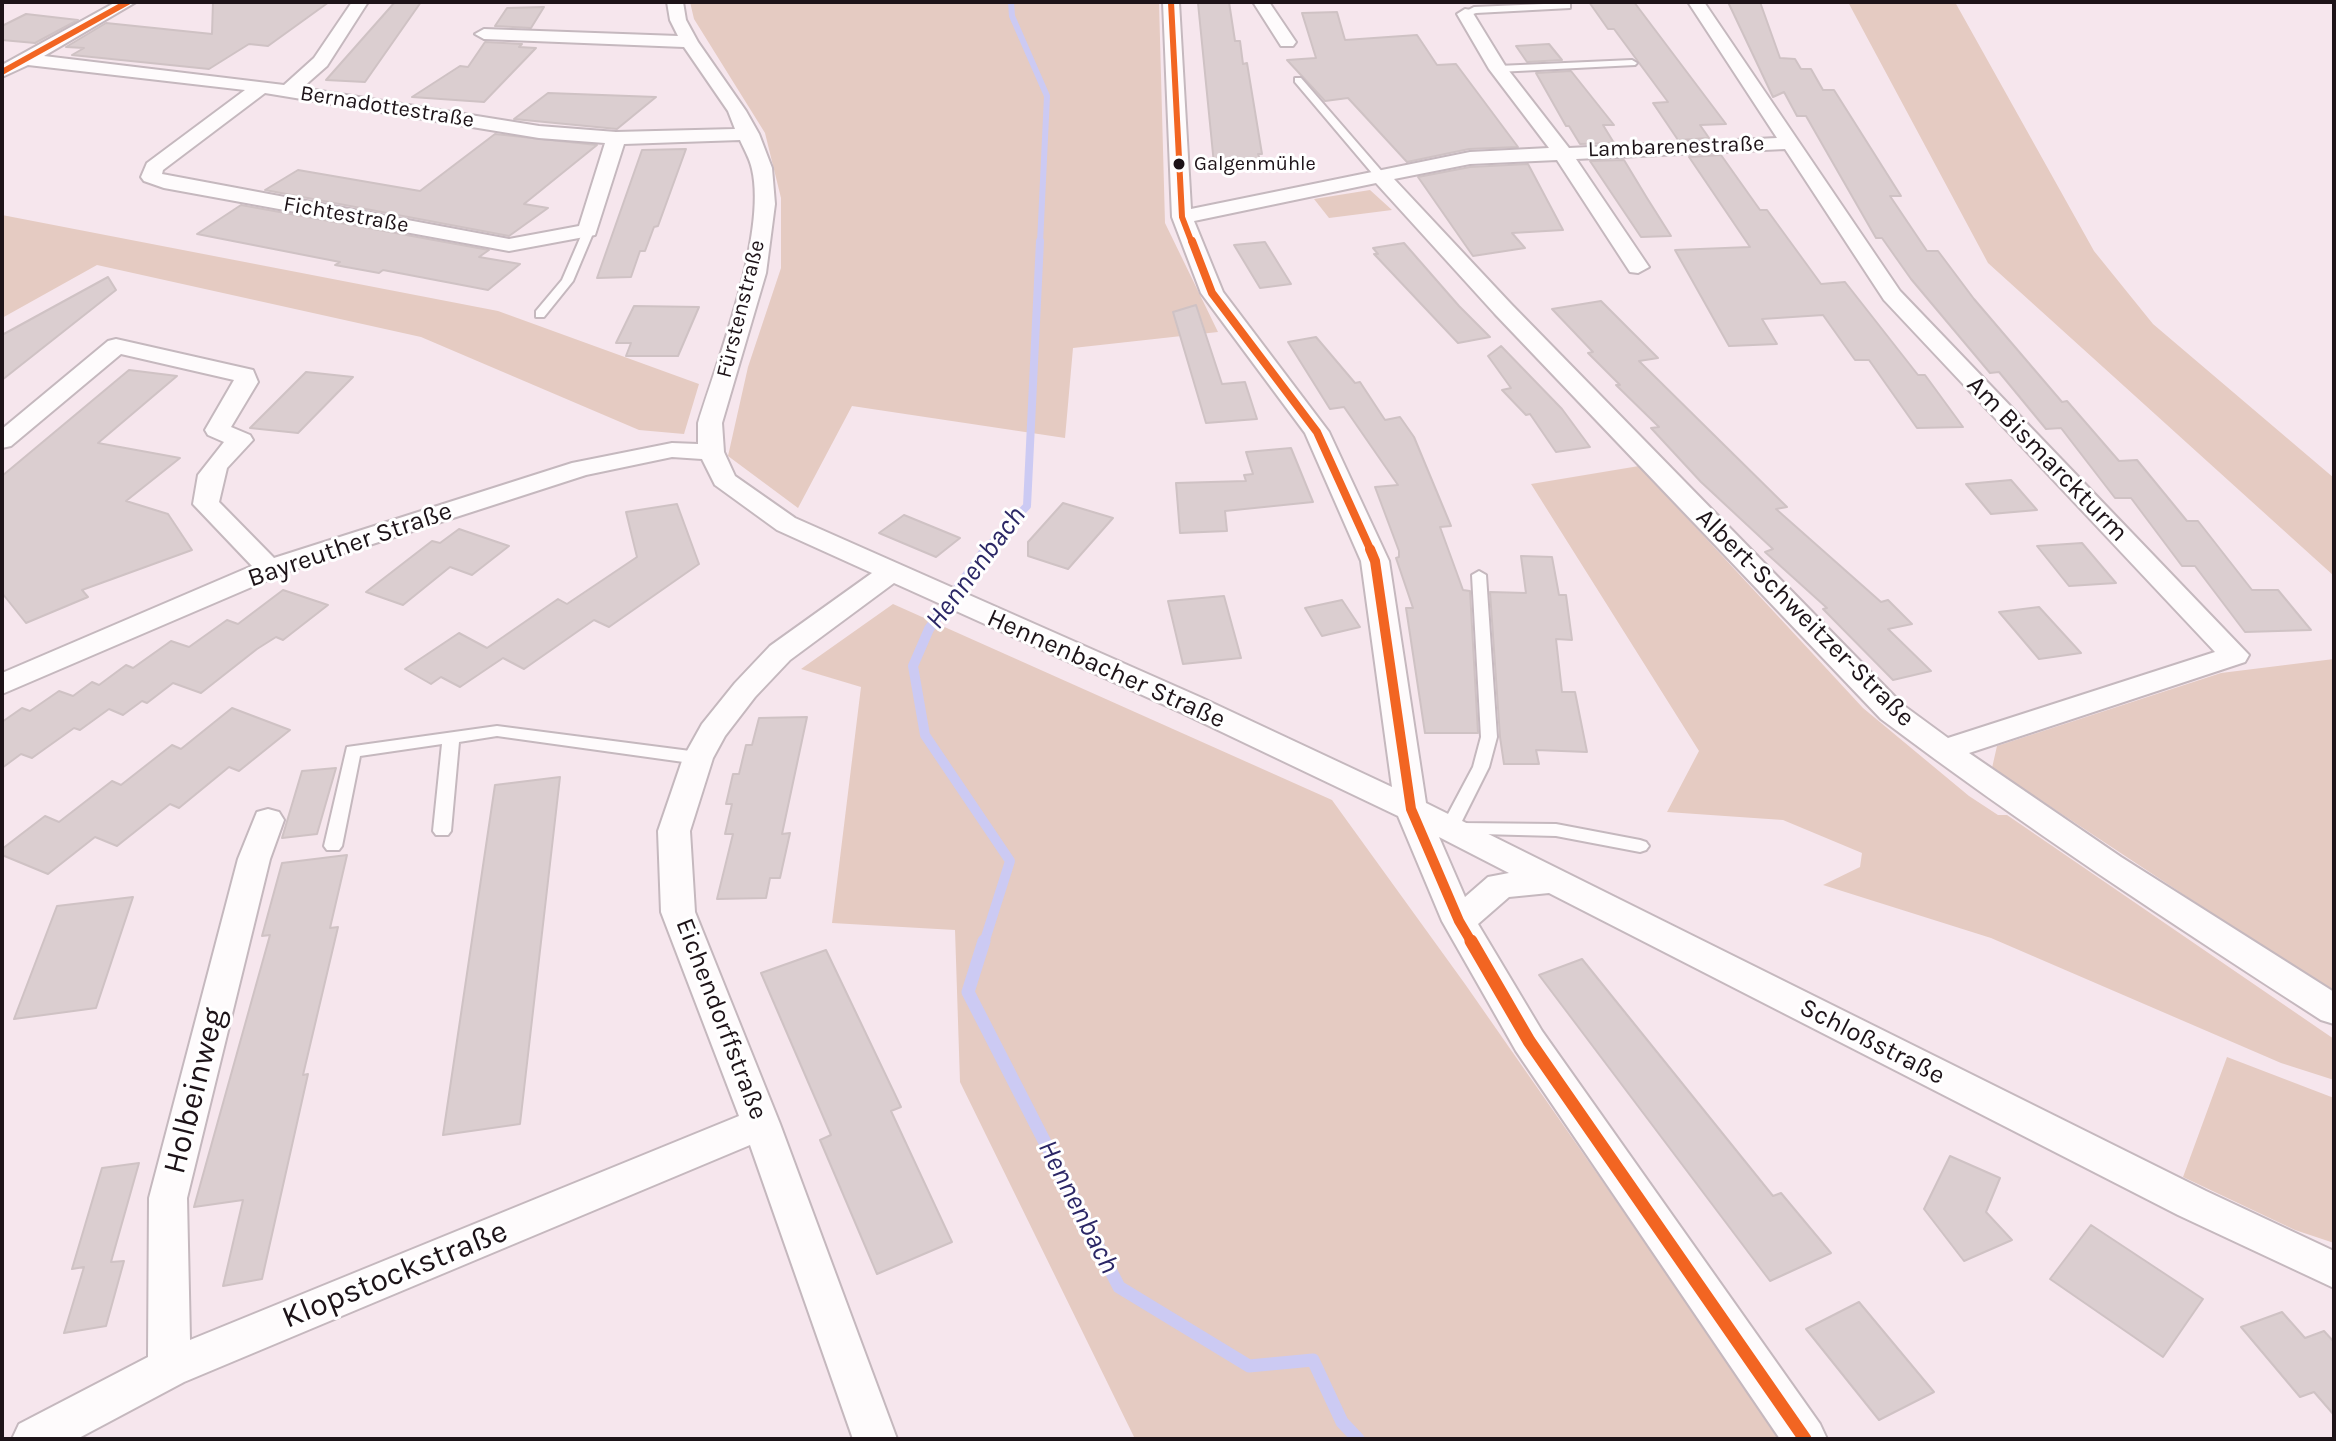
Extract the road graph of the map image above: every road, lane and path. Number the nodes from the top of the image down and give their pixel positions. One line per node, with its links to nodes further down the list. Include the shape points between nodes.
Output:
1 (128, 2): 13 (street)
2 (360, 2): 17 (street, via 321,62)
3 (675, 2): 10 (street, Fürstenstraße)
4 (1171, 2): 23 (street)
5 (1261, 2): 11 (street)
6 (1696, 2): 20 (street, Am Bismarckturm)
7 (1567, 6): 8 (lane)
8 (1465, 14): 14 (street)
9 (484, 34): 10 (street)
10 (689, 42): 18 (street, Fürstenstraße)
11 (1287, 42)
12 (1632, 63): 14 (lane)
13 (11, 65): 16 (street, Bernadottestraße)
14 (1498, 69): 21 (street)
15 (1298, 80): 22 (lane)
16 (261, 87): 17 (street, Bernadottestraße); 24 (street, Fichtestraße, via 154,167 151,177 509,245)
17 (288, 91): 19 (street, Bernadottestraße, via 539,132)
18 (749, 134): 19 (street, Bernadottestraße); 28 (street, Fürstenstraße, via 762,168 765,204 755,273 710,423)
19 (616, 138): 24 (street)
20 (1790, 143): 21 (street, Lambarenestraße); 34 (street, Am Bismarckturm, via 1892,295 2235,655)
21 (1562, 152): 22 (street, Lambarenestraße, via 1470,158); 25 (street, Lambarenestraße)
22 (1381, 177): 23 (street, Lambarenestraße); 34 (street, Albert-Schweitzer-Straße, via 1892,712)
23 (1182, 217): 36 (street, via 1212,293 1317,432 1375,561)
24 (588, 231): 26 (lane, via 567,281)
25 (1638, 267)
26 (540, 314)
27 (2, 441): 29 (street, via 116,346 245,375 246,382 217,430 241,440 207,478 206,504)
28 (711, 452): 29 (street, Bayreuther Straße, via 672,450 581,468); 30 (street, Hennenbacher Straße, via 724,480 786,524)
29 (270, 569): 32 (street, Bayreuther Straße)
30 (890, 573): 35 (street, Eichendorffstraße, via 780,653 745,690); 36 (street, Hennenbacher Straße)
31 (1479, 575): 38 (lane, via 1489,737 1481,767)
32 (2, 684)
33 (451, 739): 35 (lane, via 497,731); 39 (lane); 40 (lane, via 353,751)
34 (1942, 751): 44 (street, Albert-Schweitzer-Straße)
35 (698, 758): 45 (street, Eichendorffstraße, via 674,831 678,912)
36 (1411, 809): 38 (street, Schloßstraße); 43 (street)
37 (268, 820): 47 (street, Holbeinweg, via 168,1198)
38 (1449, 829): 41 (lane, via 1556,830); 42 (street, Schloßstraße)
39 (442, 831)
40 (333, 846)
41 (1640, 846)
42 (1552, 881): 43 (street, via 1500,886); 46 (street, Schloßstraße)
43 (1459, 921): 50 (street, via 1529,1041)
44 (2334, 1010)
45 (761, 1124): 47 (street, Klopstockstraße); 49 (street, Eichendorffstraße)
46 (2334, 1270)
47 (169, 1368): 48 (street, Klopstockstraße)
48 (34, 1439)
49 (875, 1439)
50 (1805, 1439)

